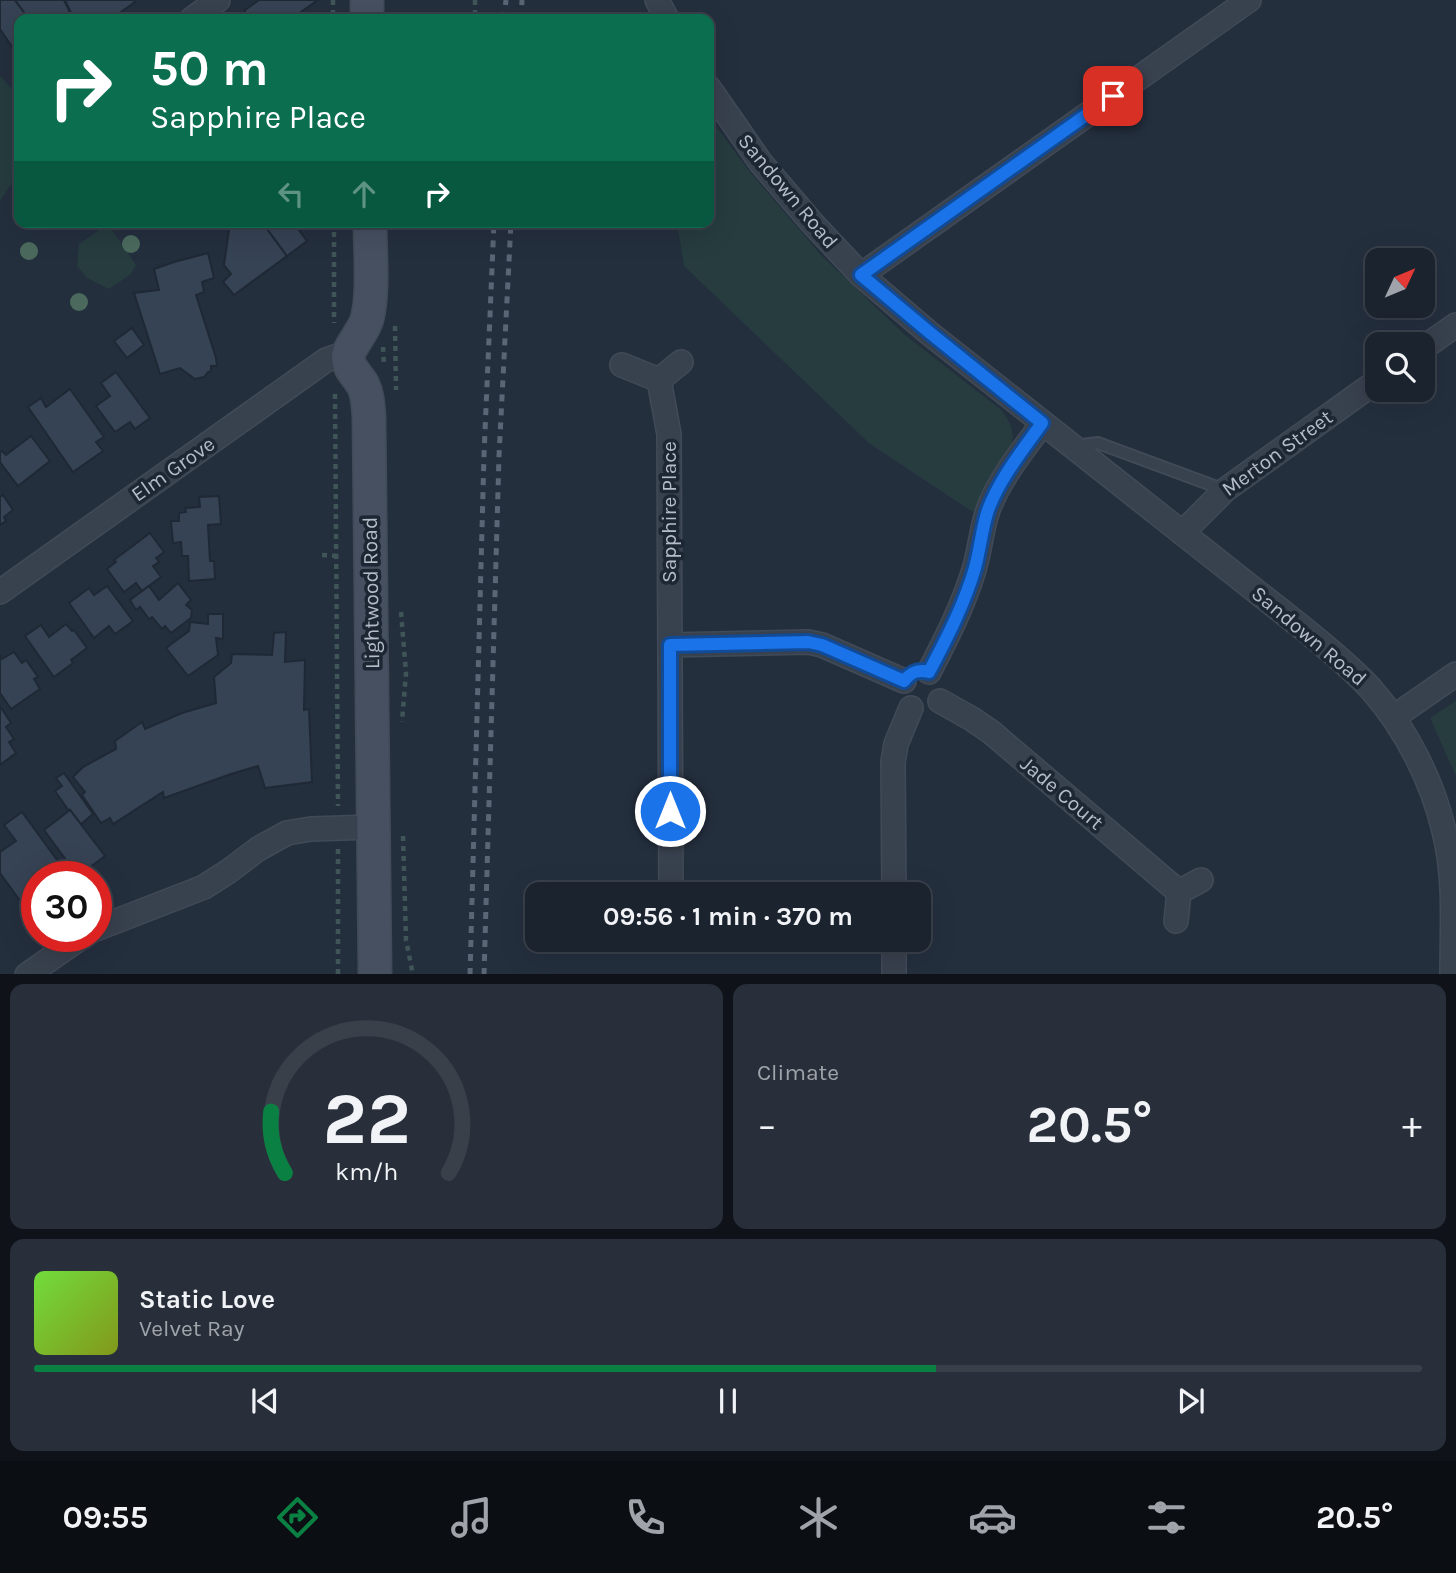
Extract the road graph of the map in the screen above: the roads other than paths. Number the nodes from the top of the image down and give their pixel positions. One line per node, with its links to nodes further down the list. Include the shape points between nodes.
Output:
1 (218, 0): 3 (street)
2 (1250, 0): 6 (street)
3 (199, 14)
4 (714, 95): 6 (street, Sandown Road, via 761,163)
5 (370, 228): 9 (main road, via 369,312 362,332)
6 (861, 275): 14 (street, Sandown Road)
7 (1456, 325): 8 (street)
8 (1435, 340)
9 (342, 354): 18 (street, Elm Grove, via 326,360); 26 (main road, Lightwood Road, via 368,399)
10 (681, 362): 12 (street)
11 (622, 365): 12 (street)
12 (659, 380): 19 (street, Sapphire Place, via 669,434)
13 (1365, 390): 16 (street, Merton Street)
14 (1042, 423): 15 (street, Sandown Road); 20 (street, via 993,499 964,600)
15 (1072, 446): 16 (lane, via 1098,443); 17 (street, Sandown Road)
16 (1225, 489): 17 (street, Merton Street)
17 (1182, 533): 25 (street, Sandown Road, via 1335,655)
18 (0, 592)
19 (670, 645): 22 (street, via 808,642); 28 (street, Sapphire Place)
20 (929, 672): 22 (street, via 912,673); 23 (street, via 942,687)
21 (1456, 674): 25 (street)
22 (904, 681): 24 (street, via 901,693)
23 (940, 701): 24 (street, via 923,712); 30 (street, Jade Court, via 991,732)
24 (911, 708): 29 (street, via 893,762)
25 (1394, 718): 35 (street, Sandown Road, via 1426,775 1445,832)
26 (374, 827): 32 (street, via 287,833 204,887); 37 (main road, Lightwood Road)
27 (1202, 880): 30 (street)
28 (671, 882)
29 (894, 882)
30 (1179, 892): 31 (street)
31 (1176, 921)
32 (112, 923)
33 (60, 952): 36 (street)
34 (894, 952): 38 (street)
35 (1453, 965)
36 (28, 974)
37 (375, 974)
38 (894, 974)

